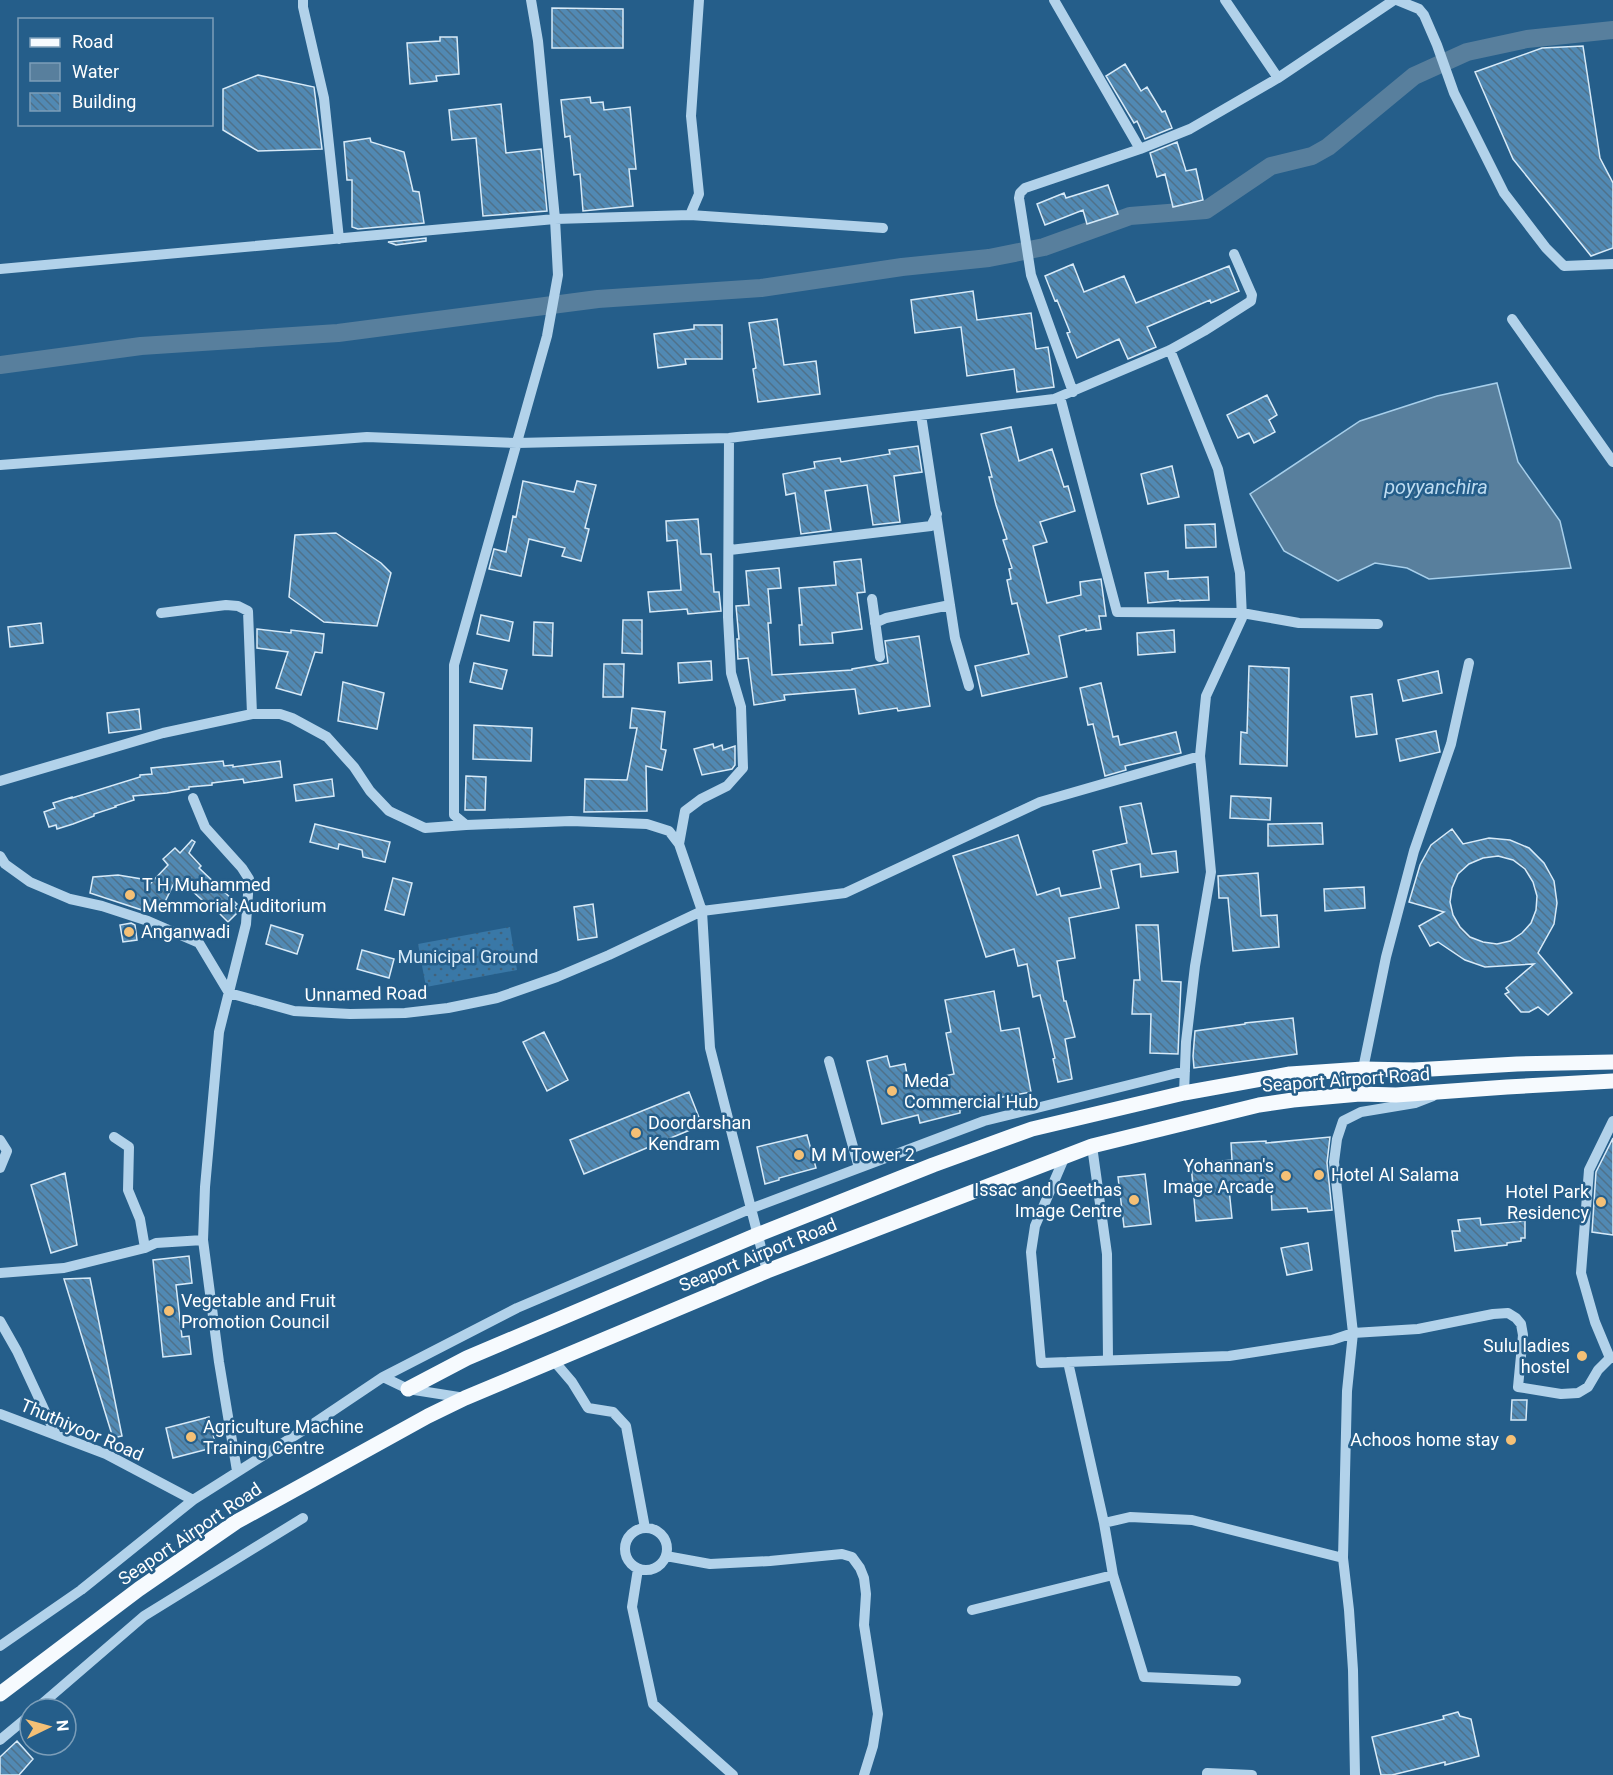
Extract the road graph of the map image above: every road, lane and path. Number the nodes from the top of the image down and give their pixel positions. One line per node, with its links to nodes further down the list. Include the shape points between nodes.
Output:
1 (303, 0): 13 (street, via 324,98)
2 (531, 0): 11 (street)
3 (699, 0): 10 (street, via 691,116 699,194)
4 (1054, 0): 9 (street)
5 (1225, 0): 8 (street)
6 (1396, 0): 7 (street); 8 (street)
7 (1419, 4): 15 (street, via 1454,93 1504,193 1564,266)
8 (1278, 78): 9 (street, via 1190,129)
9 (1140, 149): 19 (street, via 1020,193 1031,275)
10 (690, 215): 11 (street); 12 (street)
11 (555, 219): 13 (street); 23 (street, via 558,275 547,336)
12 (883, 228)
13 (339, 239): 16 (street)
14 (1234, 254): 18 (street, via 1251,301)
15 (1613, 264)
16 (0, 270)
17 (1512, 319): 24 (street)
18 (1170, 350): 19 (street); 31 (street, via 1218,469 1240,573)
19 (1072, 392): 20 (street)
20 (1060, 397): 21 (street); 31 (street, via 1117,612)
21 (921, 415): 22 (street); 26 (street)
22 (729, 438): 23 (street); 27 (street)
23 (517, 443): 25 (street, via 367,437); 41 (street, via 454,665 454,815)
24 (1613, 462)
25 (0, 465)
26 (937, 514): 27 (street, via 930,526); 29 (street)
27 (729, 550): 42 (street, via 731,674 741,707 743,768 727,786 685,811)
28 (872, 599): 32 (street)
29 (950, 605): 32 (street); 36 (street)
30 (161, 613): 37 (street, via 226,605 248,611)
31 (1242, 614): 33 (street, via 1299,623); 38 (street, via 1206,696)
32 (875, 623): 34 (street)
33 (1378, 624)
34 (880, 657)
35 (1469, 663): 48 (street, via 1451,744 1414,850)
36 (969, 686)
37 (252, 714): 39 (street, via 163,733); 41 (street, via 280,714 327,737 389,811 425,828)
38 (1200, 756): 44 (street, Unnamed Road, via 1040,802 845,893); 49 (street, via 1211,872 1195,966)
39 (0, 781)
40 (193, 798): 45 (street, via 205,827 249,879 246,924)
41 (466, 825): 42 (street, via 571,821 647,824 669,831)
42 (679, 844): 44 (street)
43 (0, 856): 45 (street, via 30,882 70,899 139,918 199,943)
44 (702, 911): 45 (street, Unnamed Road, via 557,977 497,998 448,1008 350,1014 294,1011); 61 (street, via 710,1048)
45 (229, 993): 63 (street, via 219,1032)
46 (829, 1061): 60 (street)
47 (1613, 1062): 48 (main road, Seaport Airport Road)
48 (1363, 1069): 52 (main road, Seaport Airport Road, via 1290,1074); 53 (street)
49 (1185, 1071): 52 (street); 60 (street, via 984,1121)
50 (1613, 1081): 51 (main road, Seaport Airport Road)
51 (1442, 1092): 53 (main road, Seaport Airport Road); 68 (street, via 1415,1103 1361,1112 1343,1120 1334,1162)
52 (1184, 1093): 62 (main road, Seaport Airport Road, via 1032,1129)
53 (1360, 1094): 57 (main road, Seaport Airport Road, via 1259,1105)
54 (1613, 1121): 69 (street, via 1589,1170 1581,1273 1594,1322)
55 (114, 1137): 64 (street, via 129,1147 128,1190 140,1219)
56 (0, 1140): 59 (street, via 7,1151)
57 (1092, 1146): 58 (main road, Seaport Airport Road); 70 (street, via 1107,1254)
58 (1065, 1156): 65 (main road, Seaport Airport Road); 72 (street, via 1035,1226 1031,1252 1041,1363)
59 (0, 1168)
60 (859, 1168): 61 (street)
61 (750, 1209): 62 (street); 73 (street, via 517,1308)
62 (757, 1235): 65 (street); 74 (main road, Seaport Airport Road, via 466,1358)
63 (202, 1240): 64 (street, via 156,1243); 78 (street)
64 (145, 1248): 66 (street, via 64,1268)
65 (767, 1271): 71 (main road, Seaport Airport Road)
66 (0, 1273)
67 (0, 1321): 77 (street)
68 (1353, 1333): 69 (street, via 1418,1329 1508,1313 1521,1324 1523,1335 1518,1387 1561,1394 1578,1393 1588,1387 1598,1370); 70 (street, via 1332,1340 1229,1356); 84 (street, via 1347,1391)
69 (1612, 1358)
70 (1108, 1360): 72 (street)
71 (554, 1361): 75 (main road, Seaport Airport Road); 82 (street, via 588,1408 613,1412 626,1426)
72 (1068, 1362): 81 (street)
73 (383, 1377): 74 (street); 78 (street)
74 (408, 1389): 75 (street)
75 (465, 1398): 90 (main road, Seaport Airport Road, via 236,1522 139,1589)
76 (0, 1414): 77 (street, Thuthiyoor Road)
77 (56, 1435): 79 (street, Thuthiyoor Road, via 106,1454)
78 (237, 1471): 79 (street)
79 (193, 1500): 88 (street, via 81,1590)
80 (303, 1518): 91 (street, via 144,1616)
81 (1104, 1523): 84 (street, via 1130,1517 1192,1520); 86 (street)
82 (645, 1528): 83 (street, via 656,1530 663,1537); 85 (street, via 627,1540 629,1562)
83 (666, 1557): 85 (street, via 660,1566); 95 (street, via 710,1564 842,1554 852,1557 864,1578 864,1624 878,1714)
84 (1343, 1558): 98 (street, via 1353,1670)
85 (638, 1569): 94 (street, via 632,1607 653,1704)
86 (1113, 1575): 87 (street); 89 (street, via 1144,1677)
87 (972, 1610)
88 (0, 1646)
89 (1236, 1682)
90 (0, 1695)
91 (50, 1697)
92 (18, 1724): 93 (street)
93 (0, 1740)
94 (733, 1775)
95 (864, 1775)
96 (1207, 1775): 97 (street)
97 (1252, 1775)
98 (1355, 1775)

